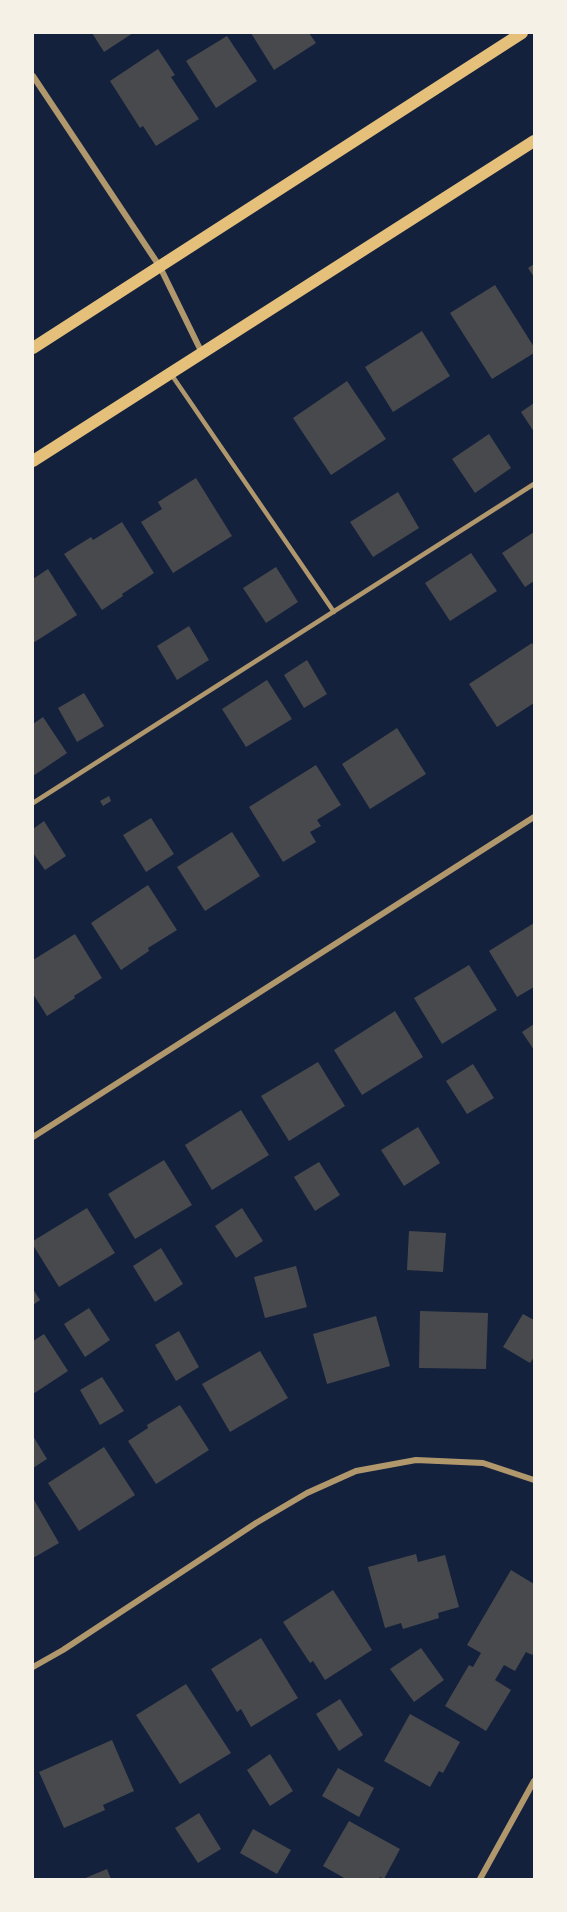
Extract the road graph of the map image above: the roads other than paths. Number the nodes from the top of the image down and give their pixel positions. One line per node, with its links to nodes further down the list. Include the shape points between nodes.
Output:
1 (522, 33): 4 (main road)
2 (33, 76): 4 (street)
3 (534, 141): 6 (main road)
4 (160, 267): 5 (main road); 6 (street)
5 (33, 348)
6 (202, 353): 7 (main road)
7 (171, 373): 8 (main road); 10 (lane)
8 (33, 462)
9 (534, 484): 10 (lane)
10 (334, 612): 11 (lane)
11 (33, 803)
12 (534, 817): 13 (street)
13 (33, 1137)
14 (534, 1480): 15 (street, via 483,1463 416,1460 356,1471 307,1493 256,1523)
15 (33, 1667)
16 (534, 1781): 17 (street)
17 (480, 1879)

